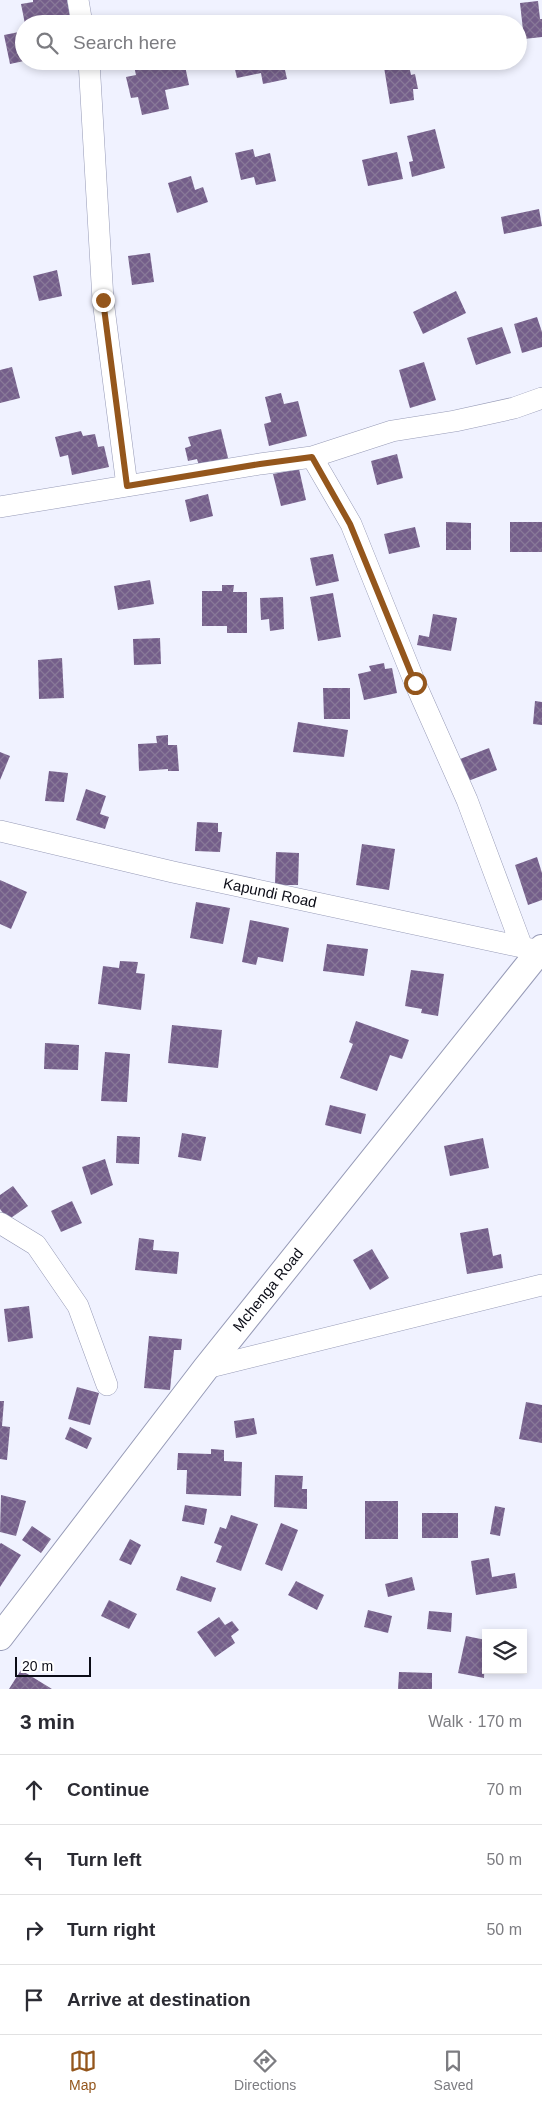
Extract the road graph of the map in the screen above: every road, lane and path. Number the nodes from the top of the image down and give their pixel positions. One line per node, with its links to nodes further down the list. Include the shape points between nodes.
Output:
1 (78, 0): 2 (street)
2 (80, 15)
3 (90, 70): 6 (street, via 103,300)
4 (542, 398): 5 (street, via 514,408 455,421 392,431)
5 (312, 457): 6 (street); 9 (street, via 350,524 415,683)
6 (127, 486): 7 (street)
7 (0, 507)
8 (0, 830): 9 (street, Kapundi Road, via 173,872)
9 (535, 949): 12 (street, Mchenga Road)
10 (0, 1224): 13 (street, via 36,1245 78,1306)
11 (542, 1285): 12 (street)
12 (206, 1368): 14 (street, Mchenga Road)
13 (107, 1384)
14 (0, 1636)

